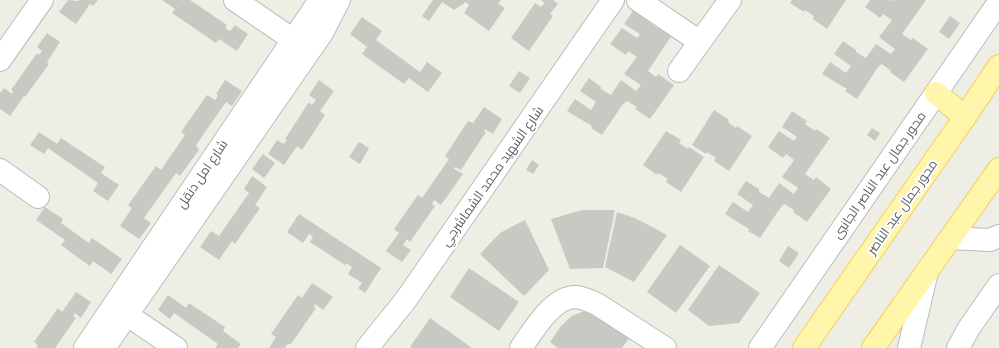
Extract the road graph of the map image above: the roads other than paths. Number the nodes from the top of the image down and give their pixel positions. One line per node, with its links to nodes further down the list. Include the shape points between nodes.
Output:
1 (42, 0): 11 (street)
2 (235, 0): 10 (street)
3 (320, 0): 10 (street, شارع امل دنقل)
4 (339, 0): 10 (street, شارع امل دنقل, via 322,33)
5 (613, 0): 27 (street, شارع الشهيد محمد الشماشرجي, via 406,301)
6 (638, 0): 9 (street)
7 (730, 0): 9 (street)
8 (999, 2): 14 (street, محور جمال عبد الناصر الجانبى)
9 (700, 42): 13 (street)
10 (301, 45): 23 (street, شارع امل دنقل)
11 (0, 60)
12 (999, 66): 15 (main road, محور جمال عبد الناصر)
13 (679, 71)
14 (936, 93): 15 (main road); 30 (street, محور جمال عبد الناصر الجانبى)
15 (965, 117): 31 (main road, محور جمال عبد الناصر)
16 (999, 169): 20 (main road)
17 (1, 172): 18 (street)
18 (38, 197)
19 (999, 236): 20 (street, via 990,240)
20 (951, 238): 21 (main road)
21 (927, 272): 32 (main road); 33 (street)
22 (999, 285): 34 (street)
23 (120, 310): 24 (street, شارع امل دنقل); 25 (street, شارع امل دنقل); 26 (street)
24 (85, 348)
25 (104, 348)
26 (176, 348)
27 (367, 348)
28 (521, 348): 29 (street, via 546,314 564,300 575,297 597,304)
29 (665, 348)
30 (760, 348)
31 (804, 348)
32 (873, 348)
33 (909, 348)
34 (958, 348)

